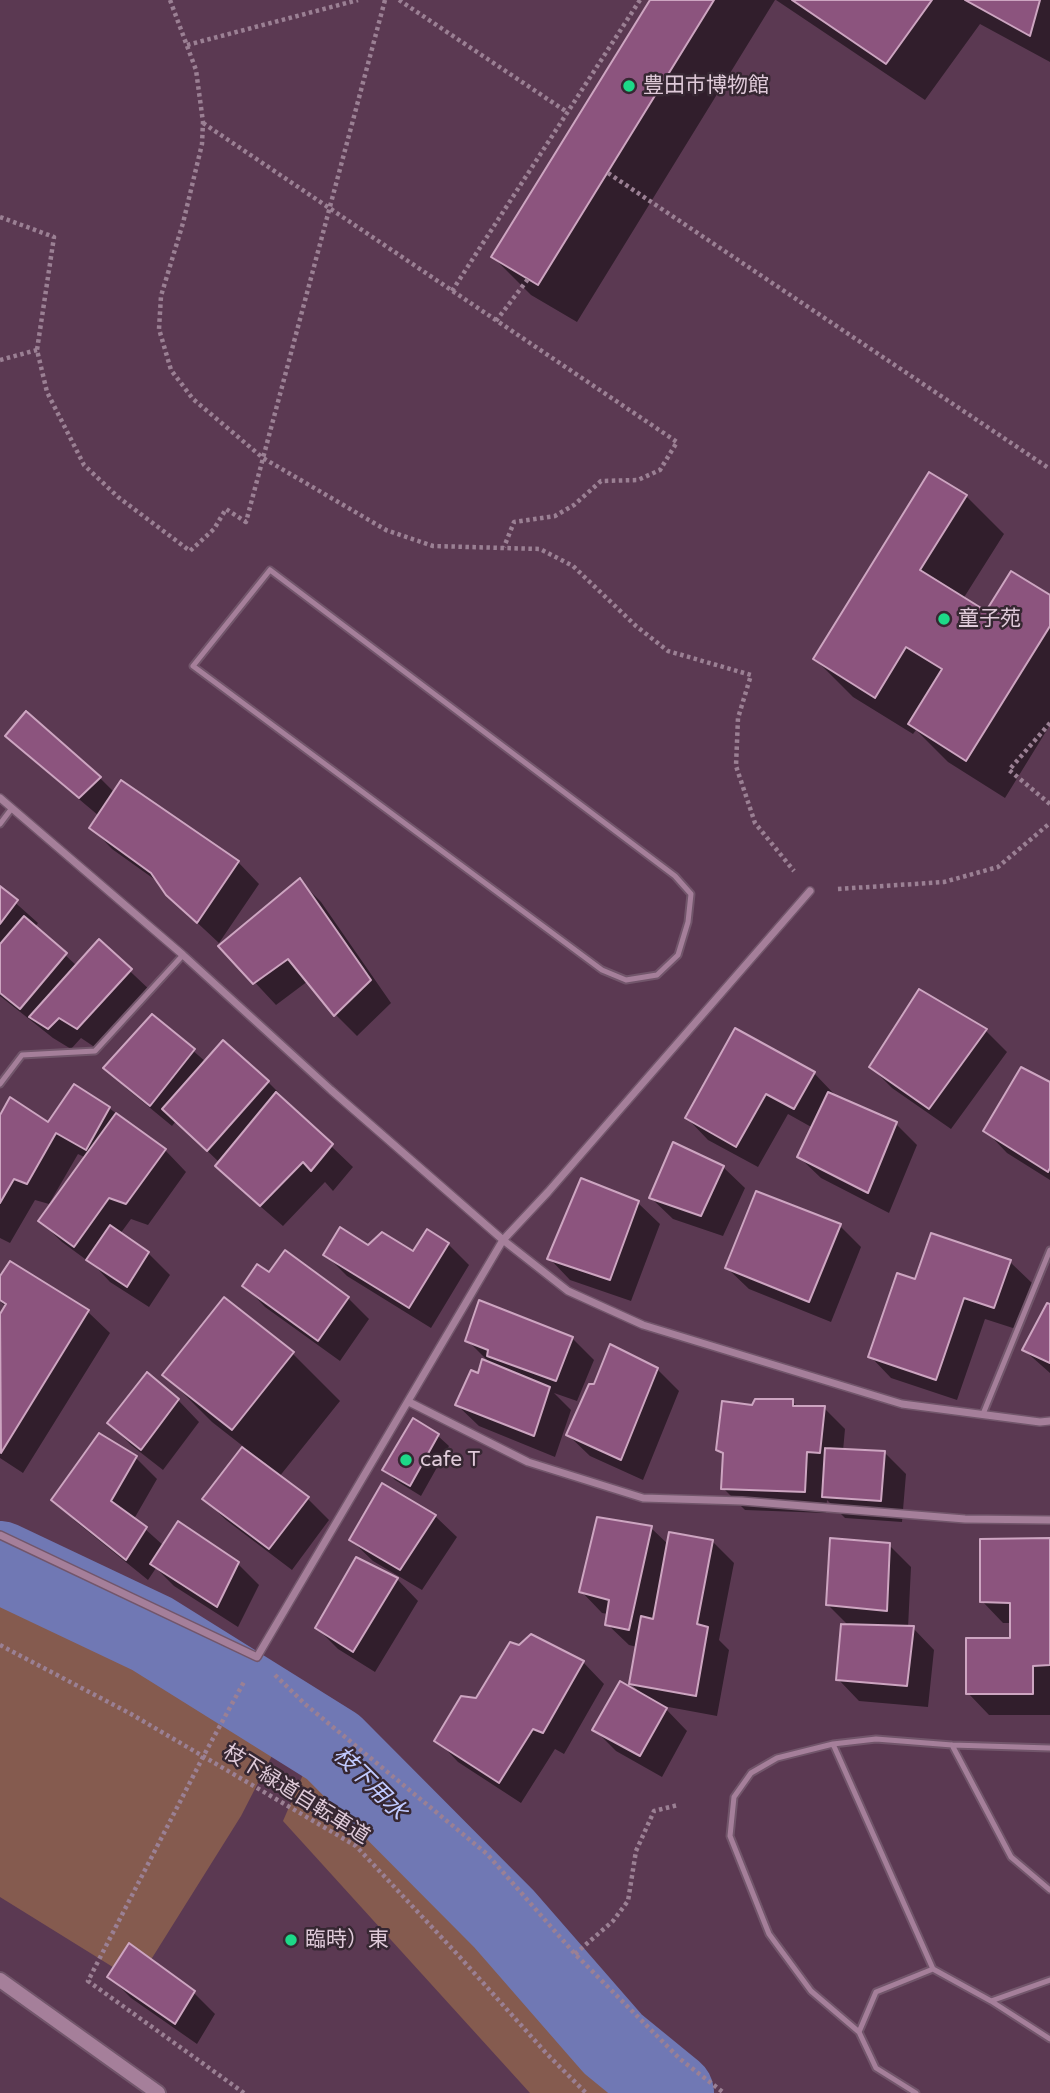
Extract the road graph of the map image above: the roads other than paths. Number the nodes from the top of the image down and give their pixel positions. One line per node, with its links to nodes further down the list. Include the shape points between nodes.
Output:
1 (270, 570): 1 (lane, via 675,876 691,894 678,955 657,975 626,981 602,970 193,666)
2 (0, 798): 3 (street)
3 (12, 808): 4 (lane); 6 (street)
4 (0, 824)
5 (810, 891): 8 (street)
6 (183, 955): 7 (lane, via 95,1051 22,1055); 8 (street)
7 (0, 1084)
8 (503, 1240): 10 (street); 11 (street, via 568,1291 643,1325 902,1404)
9 (1050, 1250): 11 (lane)
10 (409, 1402): 13 (street, via 527,1462 643,1498 742,1501 965,1520); 14 (street, via 257,1657)
11 (983, 1414): 12 (street)
12 (1050, 1421)
13 (1050, 1521)
14 (0, 1535)
15 (833, 1744): 16 (lane, via 876,1739); 19 (lane); 23 (lane, via 777,1758 751,1773 734,1797 730,1836 769,1934 811,1991)
16 (952, 1745): 17 (lane); 18 (lane, via 1011,1857)
17 (1050, 1748)
18 (1050, 1891)
19 (933, 1969): 22 (lane); 23 (lane, via 876,1992)
20 (0, 1980): 25 (street)
21 (1050, 1980): 22 (lane)
22 (991, 2001): 24 (lane)
23 (859, 2032): 26 (lane, via 876,2068)
24 (1050, 2039)
25 (158, 2093)
26 (916, 2093)

